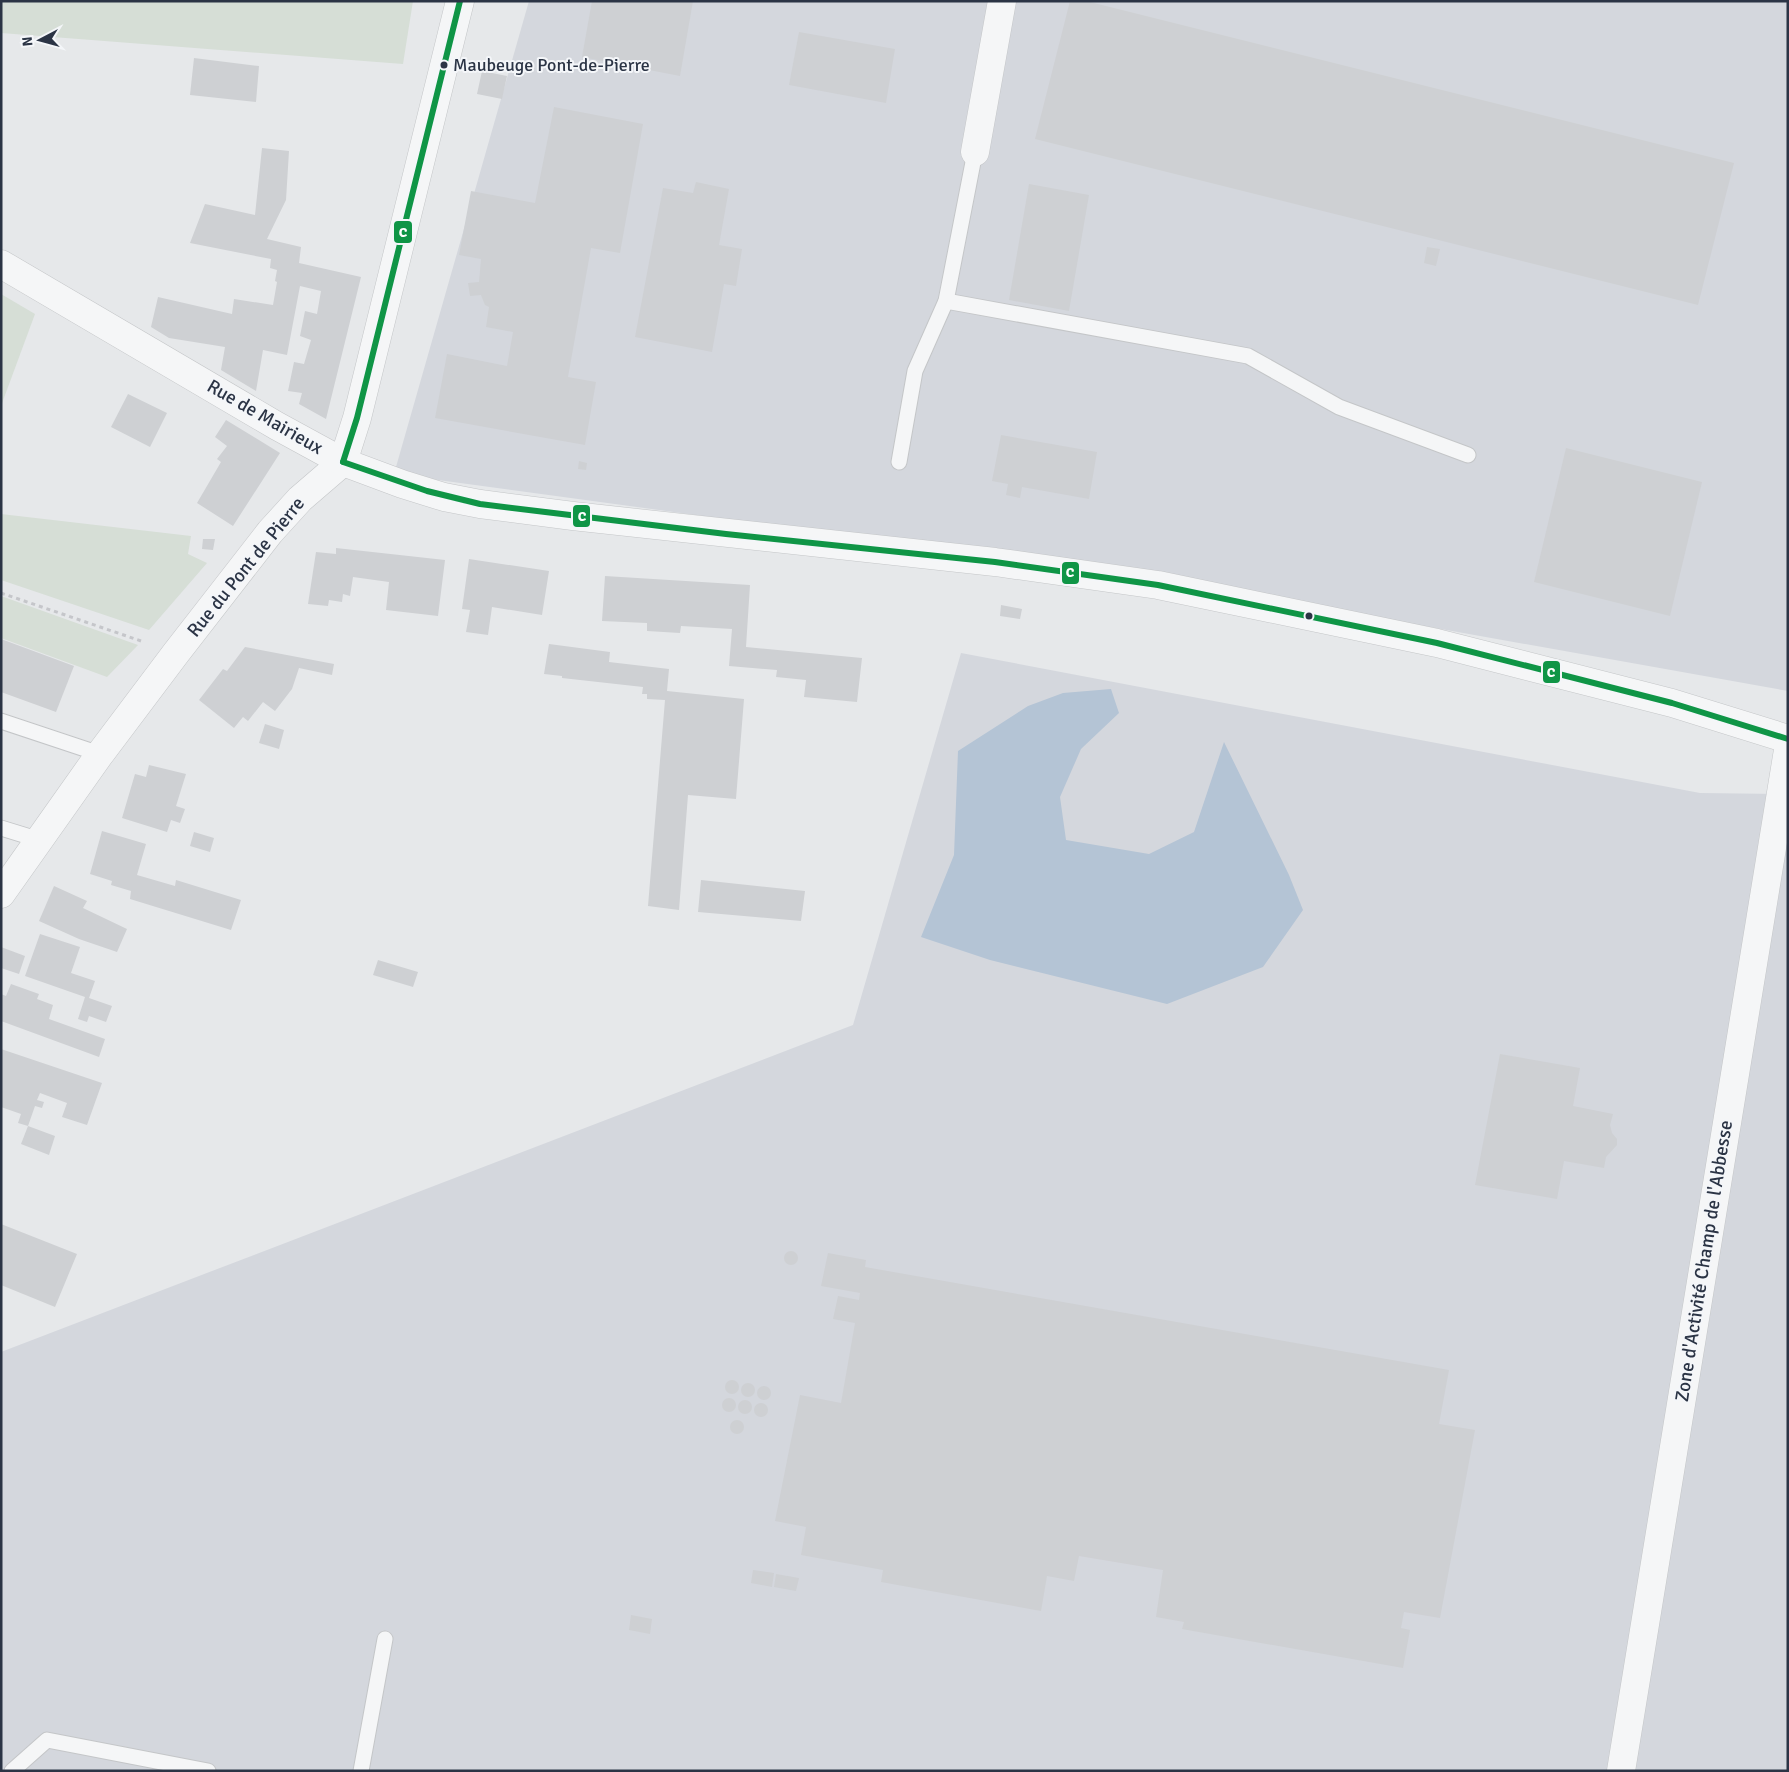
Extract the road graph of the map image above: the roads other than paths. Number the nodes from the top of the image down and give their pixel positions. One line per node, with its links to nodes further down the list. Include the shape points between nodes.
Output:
1 (460, 1): 7 (street, via 357,418)
2 (1002, 1): 3 (street)
3 (975, 152): 5 (lane)
4 (1, 264): 7 (street, Rue de Mairieux)
5 (946, 301): 6 (lane, via 1248,356 1338,406); 8 (lane, via 915,370)
6 (1468, 455)
7 (343, 462): 10 (street, Rue de Mairieux, via 416,489 480,504 995,562 1158,585 1437,642 1672,703); 12 (street, Rue du Pont de Pierre, via 289,511)
8 (899, 462)
9 (1, 721): 12 (lane)
10 (1788, 739)
11 (1788, 750): 20 (street, Zone d'Activité Champ de l'Abbesse)
12 (100, 754): 14 (street, Rue du Pont de Pierre)
13 (1, 828): 14 (lane)
14 (40, 840): 15 (street, Rue du Pont de Pierre)
15 (1, 894)
16 (385, 1639): 19 (lane)
17 (12, 1771): 18 (lane, via 47,1740)
18 (208, 1771)
19 (361, 1771)
20 (1621, 1771)

